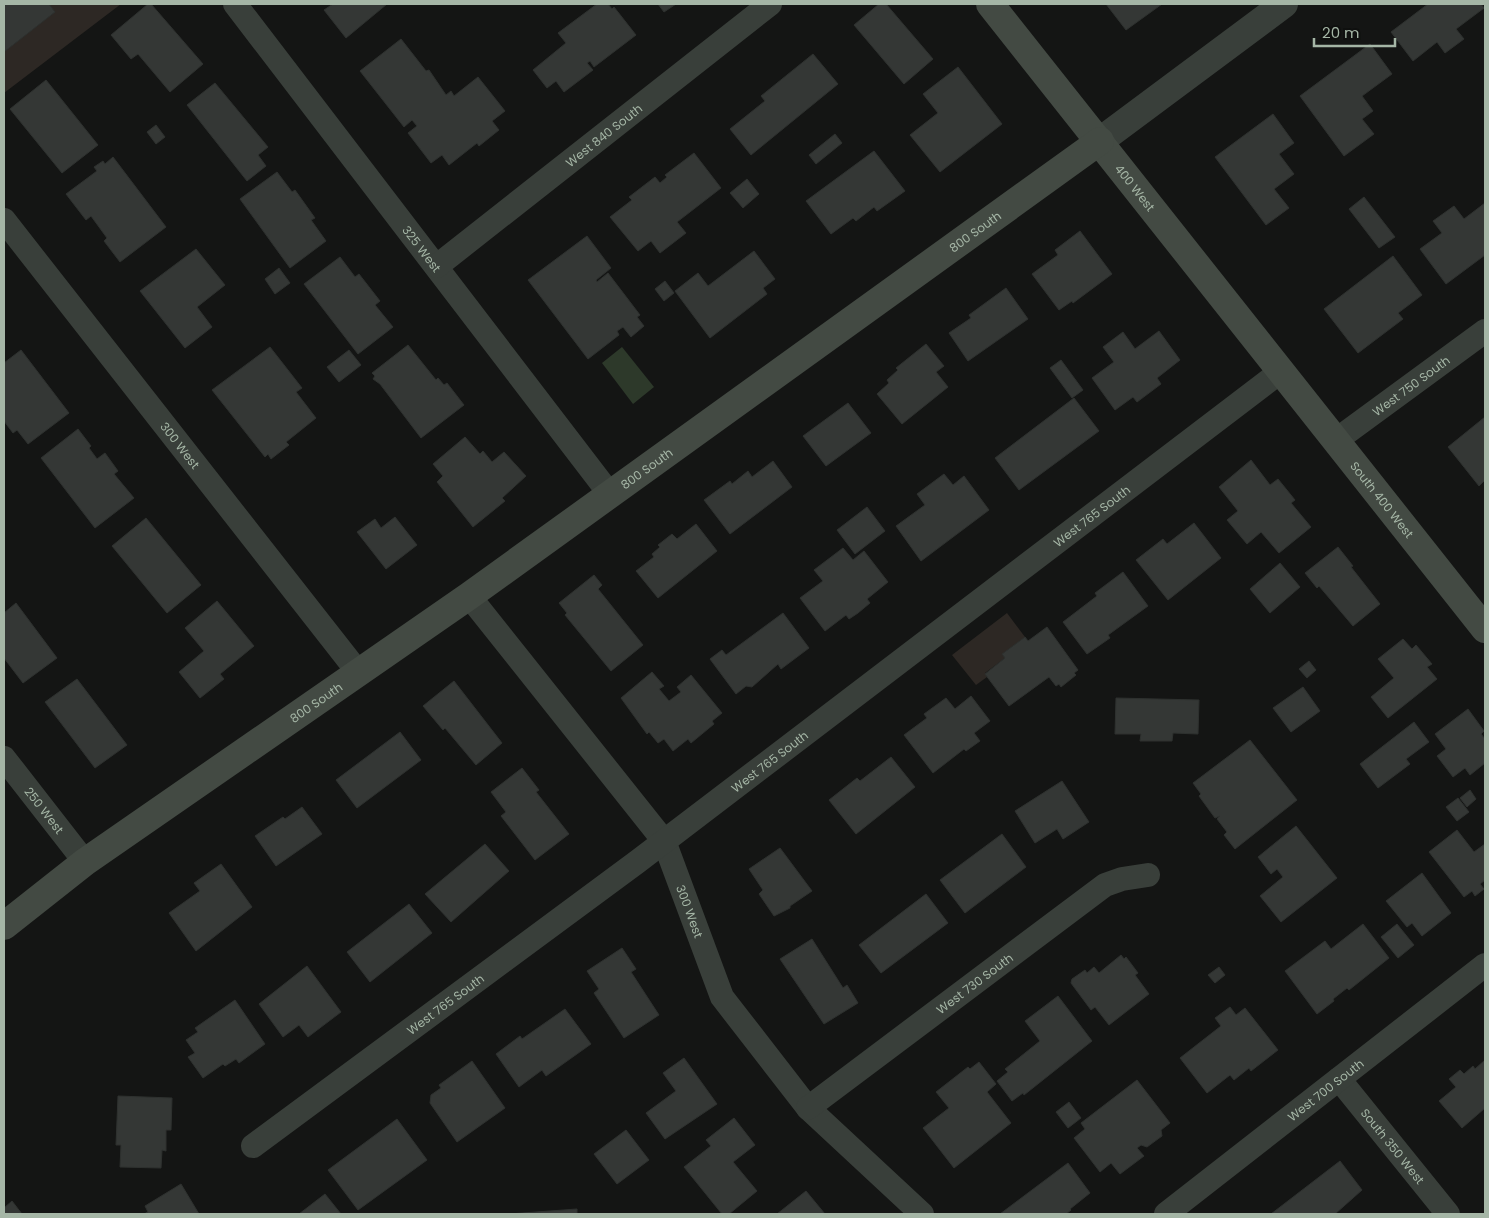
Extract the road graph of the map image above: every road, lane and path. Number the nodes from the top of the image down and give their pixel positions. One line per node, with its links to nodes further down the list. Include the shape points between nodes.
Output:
1 (235, 4): 7 (street, 325 West)
2 (770, 4): 7 (street, West 840 South)
3 (990, 4): 5 (main road, 400 West)
4 (1284, 4): 5 (street, 800 South)
5 (1100, 141): 9 (main road, 400 West); 11 (main road, 800 South)
6 (4, 220): 14 (street, 300 West)
7 (437, 266): 11 (street, 325 West)
8 (1485, 331): 10 (street, West 750 South)
9 (1280, 372): 10 (main road, South 400 West); 16 (street, West 765 South)
10 (1335, 441): 13 (main road, South 400 West)
11 (609, 494): 12 (main road, 800 South)
12 (468, 596): 14 (main road, 800 South); 16 (street, 300 West)
13 (1485, 629)
14 (358, 672): 17 (main road, 800 South)
15 (4, 758): 17 (street, 250 West)
16 (664, 841): 22 (street, 300 West, via 722,997); 23 (street, West 765 South)
17 (85, 862): 19 (main road, 800 South)
18 (1148, 875): 22 (street, West 730 South, via 1105,885)
19 (4, 926)
20 (1485, 965): 21 (street, West 700 South)
21 (1339, 1079): 25 (street, West 700 South); 26 (street, South 350 West)
22 (808, 1108): 24 (street, 300 West)
23 (253, 1146)
24 (922, 1214)
25 (1166, 1214)
26 (1448, 1214)

